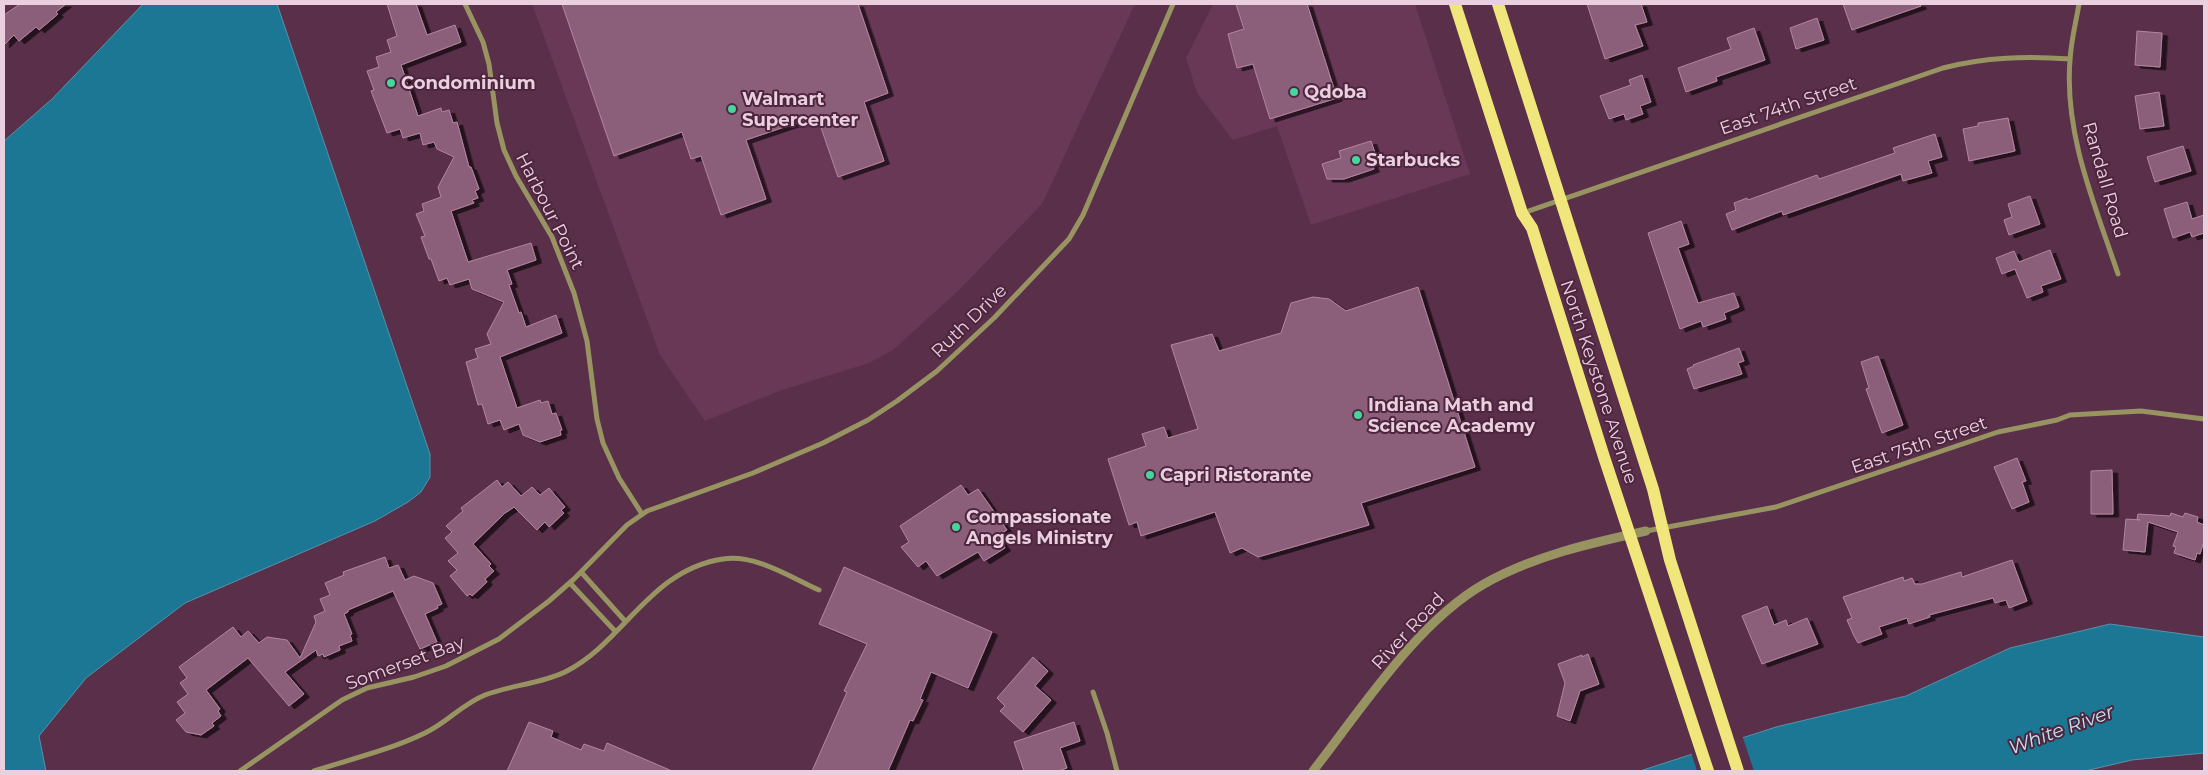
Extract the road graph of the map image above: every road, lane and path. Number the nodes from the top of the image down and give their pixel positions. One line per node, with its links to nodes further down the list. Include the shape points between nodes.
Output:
1 (465, 4): 11 (street, Harbour Point, via 483,42 504,150 552,237 574,293 587,341 603,443 619,478)
2 (1173, 4): 11 (street, Ruth Drive, via 1080,220 1055,255 988,324 937,371 897,402 861,424 776,464)
3 (1455, 4): 8 (main road, North Keystone Avenue)
4 (1498, 4): 7 (main road, North Keystone Avenue)
5 (2079, 4): 6 (street, Randall Road)
6 (2070, 59): 7 (street, East 74th Street, via 2002,57 1964,62); 9 (street, Randall Road, via 2071,109 2077,144)
7 (1561, 201): 8 (street, East 74th Street); 12 (main road, North Keystone Avenue, via 1653,489)
8 (1522, 213): 14 (main road, North Keystone Avenue, via 1532,228)
9 (2118, 274)
10 (2204, 419): 12 (street, East 75th Street, via 2141,411 2070,415 1998,432 1776,507)
11 (642, 514): 15 (street, Somerset Bay)
12 (1661, 528): 13 (street, East 75th Street); 26 (main road, North Keystone Avenue)
13 (1646, 531): 14 (street, River Road)
14 (1630, 535): 24 (street, River Road, via 1526,564 1482,585 1454,605 1404,656); 25 (main road, North Keystone Avenue)
15 (581, 572): 16 (street, Somerset Bay); 18 (street)
16 (570, 583): 19 (street); 21 (street, Somerset Bay, via 484,648 446,666 367,688 342,700)
17 (819, 590): 18 (street, via 763,565 724,559 695,568 668,582)
18 (625, 621): 19 (street)
19 (615, 631): 22 (street, via 594,652 565,672 487,695 470,702 426,733)
20 (1093, 692): 23 (street)
21 (240, 771)
22 (314, 771)
23 (1117, 771)
24 (1313, 771)
25 (1708, 771)
26 (1738, 771)

